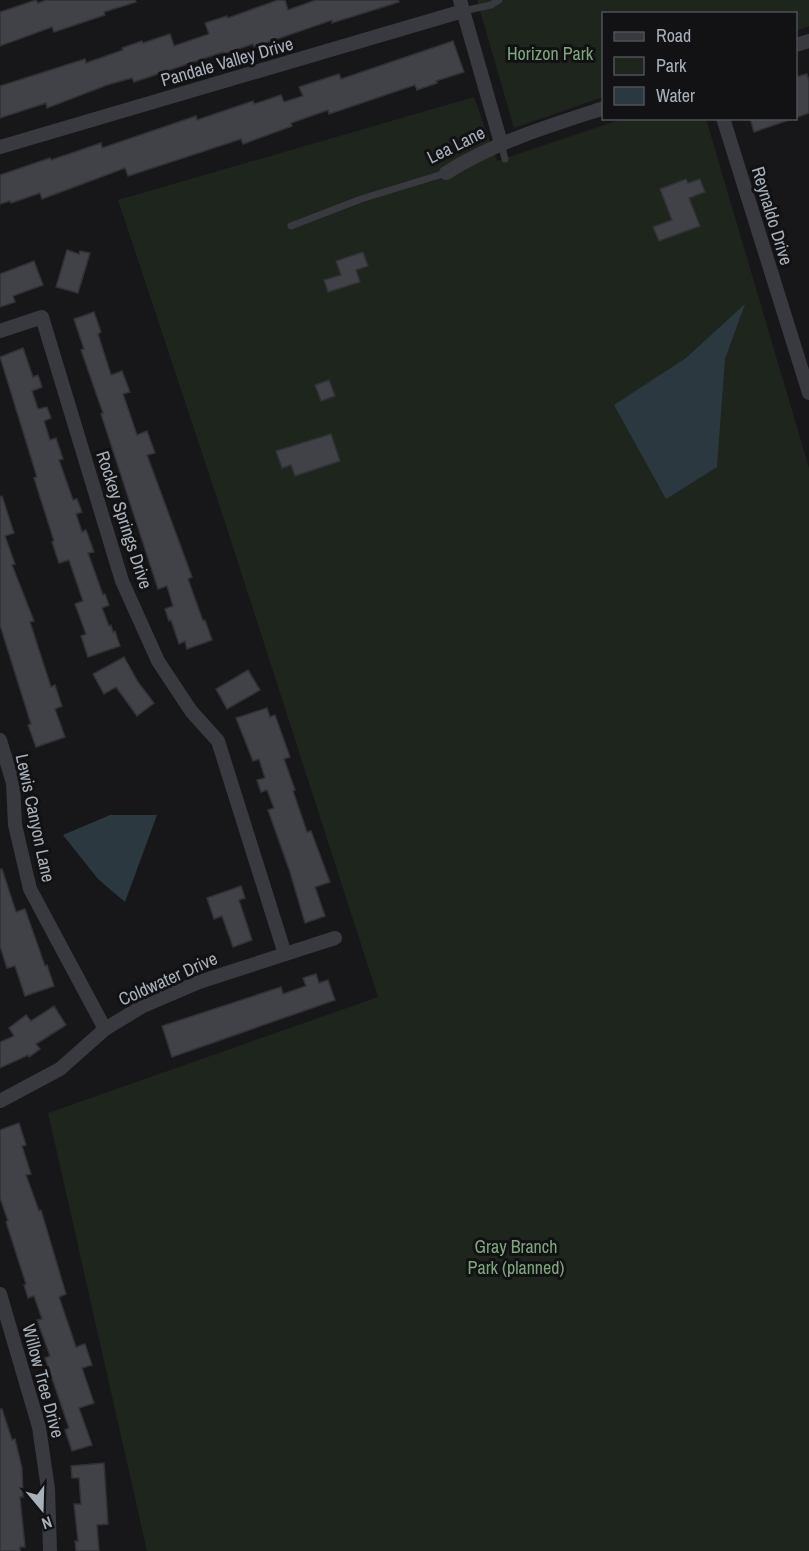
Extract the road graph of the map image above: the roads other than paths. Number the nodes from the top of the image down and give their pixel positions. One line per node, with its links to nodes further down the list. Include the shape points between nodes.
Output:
1 (499, 0): 2 (lane, via 491,5)
2 (462, 5): 5 (street); 6 (street, Pandale Valley Drive)
3 (602, 108): 5 (street, Lea Lane)
4 (724, 120): 11 (street, Reynaldo Drive)
5 (501, 143): 7 (lane); 8 (street, Lea Lane)
6 (0, 147)
7 (505, 159)
8 (446, 173): 9 (lane, Lea Lane)
9 (291, 226)
10 (0, 332): 14 (street, Rockey Springs Drive, via 42,317 122,581 158,661 191,711 218,741)
11 (809, 393)
12 (0, 740): 15 (street, Lewis Canyon Lane, via 13,783 15,825 30,889)
13 (335, 938): 14 (street, Coldwater Drive)
14 (285, 954): 15 (street, Coldwater Drive, via 199,982 143,1006)
15 (105, 1029): 16 (street, Coldwater Drive, via 60,1069)
16 (0, 1101)
17 (0, 1294): 18 (street, Willow Tree Drive, via 39,1427 48,1489)
18 (50, 1551)

